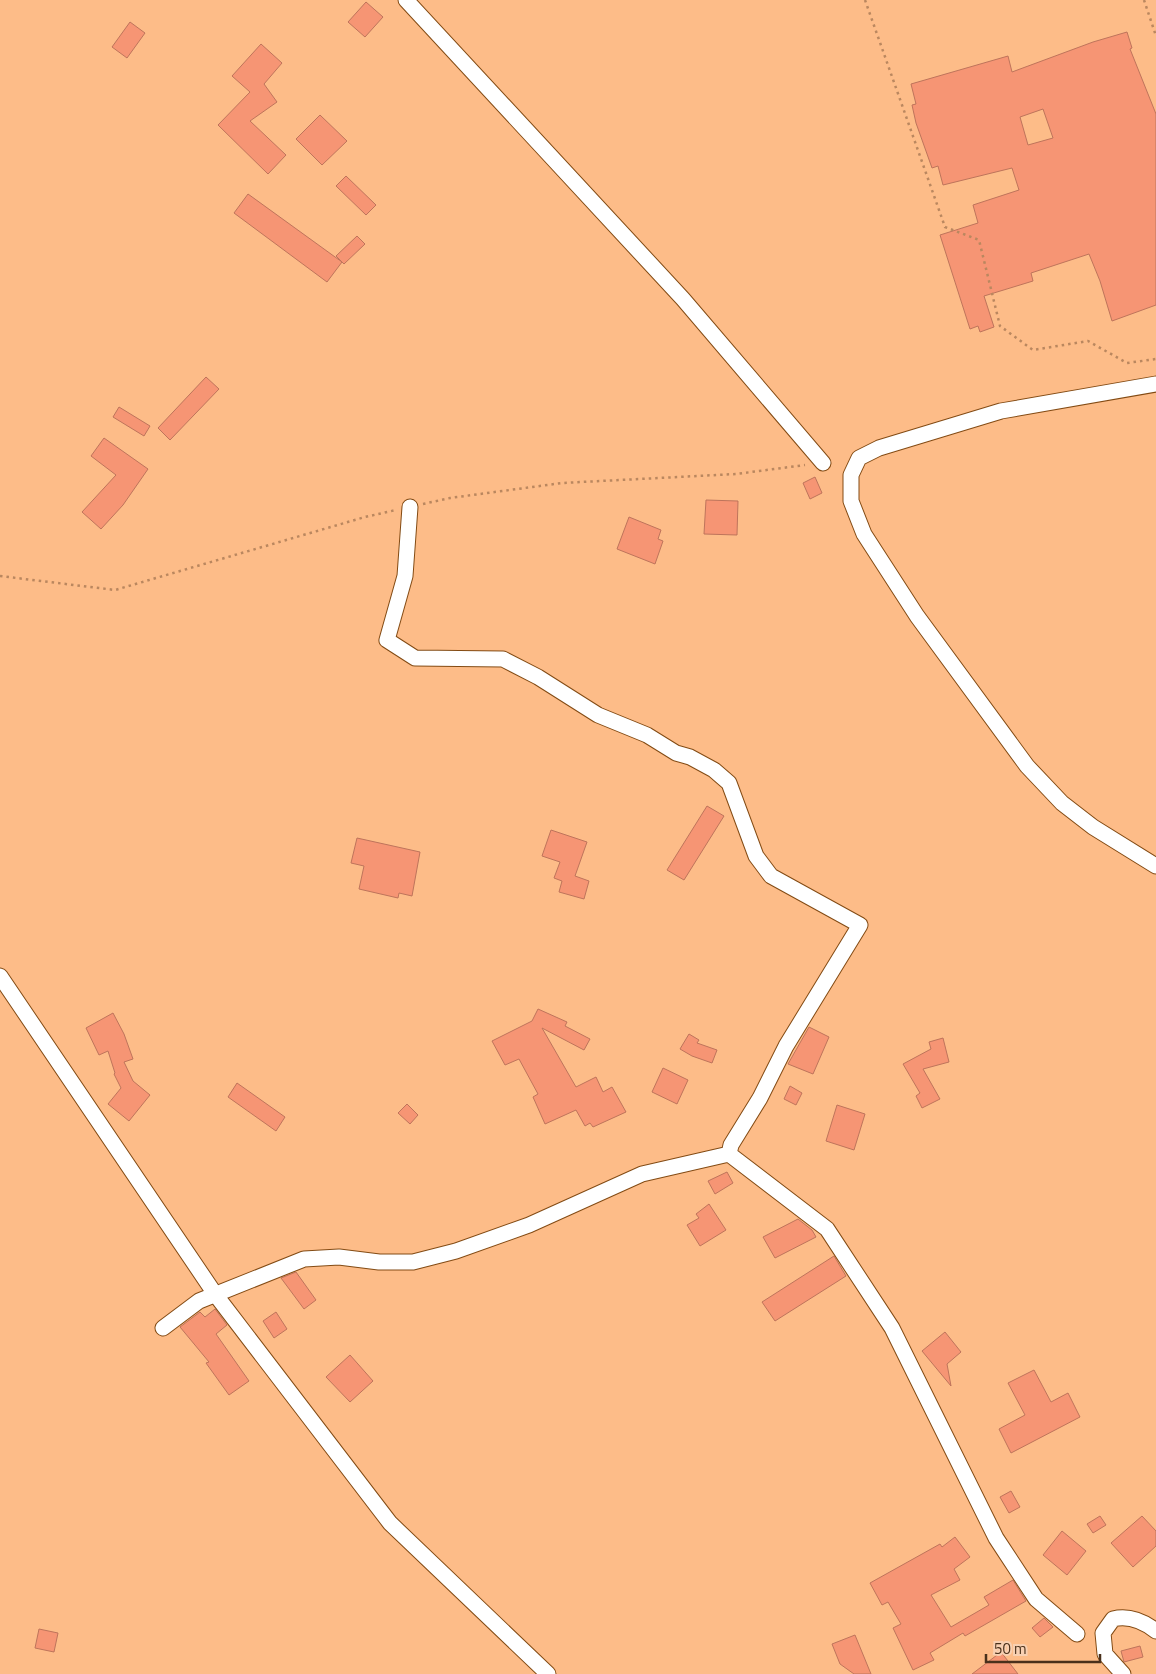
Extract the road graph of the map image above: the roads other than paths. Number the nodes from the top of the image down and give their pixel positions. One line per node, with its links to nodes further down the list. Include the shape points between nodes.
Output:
1 (406, 0): 3 (street, via 683,299)
2 (1156, 384): 5 (street, via 1001,411 879,448 859,458 851,475 851,501 864,534 917,616 1028,766 1062,804)
3 (823, 463)
4 (410, 507): 7 (street, via 405,576 387,640 415,658 503,659 598,715 714,770 730,783 756,856 771,876 860,925 786,1046 760,1098 731,1145)
5 (1156, 866)
6 (0, 976): 8 (street)
7 (730, 1154): 8 (street, via 642,1174 529,1225 456,1251 413,1262 304,1258); 11 (street, via 827,1229 892,1328 996,1538 1036,1599)
8 (216, 1294): 9 (street, via 199,1301); 12 (street, via 390,1524)
9 (163, 1328)
10 (1156, 1631): 13 (street, via 1124,1616 1113,1619 1103,1633 1105,1654)
11 (1077, 1634)
12 (548, 1674)
13 (1123, 1674)

